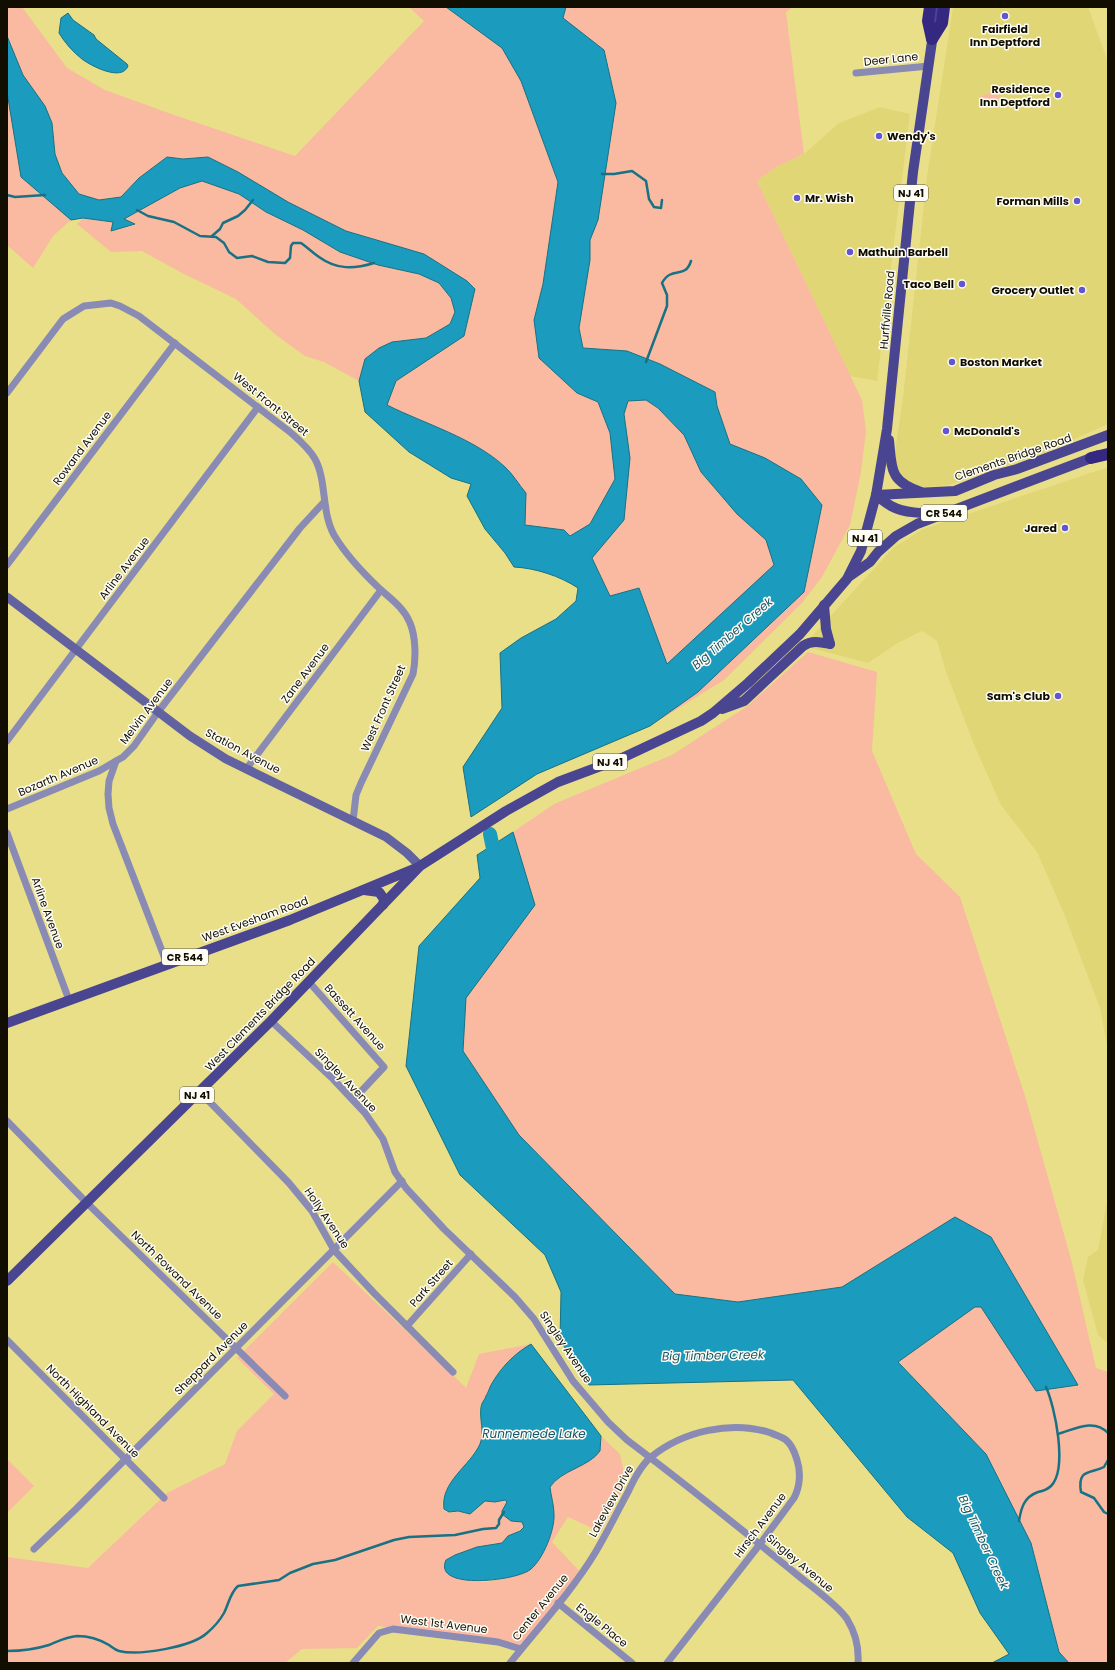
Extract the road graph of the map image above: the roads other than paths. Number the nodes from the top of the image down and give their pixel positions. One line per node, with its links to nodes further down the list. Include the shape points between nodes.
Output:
1 (930, 7): 4 (highway, via 928,21)
2 (936, 7): 4 (main road, Hurffville Road / NJ 41)
3 (944, 7): 4 (highway, via 942,23)
4 (932, 39): 5 (main road, Hurffville Road / NJ 41)
5 (929, 66): 6 (street, Deer Lane); 10 (main road, Hurffville Road / NJ 41, via 909,208)
6 (856, 73)
7 (174, 343): 8 (street, West Front Street, via 139,316 120,306 111,303 84,306 63,318); 9 (street, West Front Street); 18 (street, Rowand Avenue)
8 (7, 393)
9 (258, 407): 16 (street, West Front Street, via 306,446 320,472); 23 (street, Arline Avenue)
10 (887, 429): 14 (main road, via 892,469 900,482); 15 (main road, Hurffville Road / NJ 41)
11 (1108, 435): 14 (main road, Clements Bridge Road / CR 544, via 955,491)
12 (1108, 453): 13 (highway)
13 (1091, 458): 17 (main road, CR 544)
14 (927, 494): 15 (main road, Clements Bridge Road / CR 544)
15 (876, 495): 17 (main road, via 892,507 910,512); 19 (main road, NJ 41, via 861,551)
16 (324, 502): 20 (street, West Front Street, via 334,535 360,569); 24 (street, Melvin Avenue, via 300,528)
17 (952, 510): 19 (main road, CR 544, via 917,524 896,536 870,562)
18 (7, 565)
19 (847, 579): 22 (main road, NJ 41)
20 (381, 590): 28 (street, Zane Avenue); 30 (street, West Front Street, via 397,604 410,623 415,664 413,674 356,795)
21 (7, 597): 23 (street, Station Avenue)
22 (824, 606): 25 (main road, NJ 41, via 800,634); 25 (main road, via 830,644 809,642 744,701)
23 (75, 649): 24 (street, Station Avenue); 26 (street, Arline Avenue)
24 (158, 712): 27 (street, Melvin Avenue, via 134,746); 28 (street, Station Avenue, via 226,759)
25 (713, 713): 32 (main road, West Clements Bridge Road / NJ 41, via 622,758 558,782 506,811)
26 (7, 741)
27 (116, 761): 29 (street, Bozarth Avenue, via 99,771); 35 (street, via 109,781 108,794 113,824)
28 (247, 768): 30 (street, Station Avenue)
29 (7, 808)
30 (353, 821): 32 (street, Station Avenue, via 386,837)
31 (7, 833): 37 (street, Arline Avenue)
32 (420, 866): 33 (main road, West Evesham Road / CR 544); 34 (main road, West Clements Bridge Road / NJ 41)
33 (362, 890): 34 (main road, via 379,892 384,899); 35 (main road, West Evesham Road / CR 544, via 290,920)
34 (383, 905): 36 (main road, West Clements Bridge Road / NJ 41)
35 (167, 964): 37 (main road, West Evesham Road / CR 544)
36 (308, 982): 38 (main road, West Clements Bridge Road / NJ 41); 41 (street, Bassett Avenue, via 384,1067)
37 (69, 1000): 39 (main road, West Evesham Road / CR 544)
38 (271, 1021): 40 (main road, West Clements Bridge Road / NJ 41); 41 (street, Singley Avenue)
39 (7, 1023)
40 (200, 1092): 44 (main road, West Clements Bridge Road / NJ 41); 45 (street, Holly Avenue, via 289,1183 312,1211)
41 (353, 1100): 43 (street, Singley Avenue, via 383,1139 388,1156)
42 (7, 1121): 44 (street, North Rowand Avenue)
43 (402, 1181): 45 (street, Sheppard Avenue); 46 (street, Singley Avenue)
44 (87, 1203): 47 (main road, West Clements Bridge Road / NJ 41); 50 (street, North Rowand Avenue)
45 (334, 1250): 48 (street, Holly Avenue); 50 (street, Sheppard Avenue)
46 (470, 1254): 48 (street, Park Street); 54 (street, Singley Avenue, via 534,1319 573,1381 608,1422)
47 (7, 1281)
48 (407, 1326): 51 (street, Holly Avenue)
49 (7, 1340): 55 (street, North Highland Avenue)
50 (236, 1348): 52 (street, North Rowand Avenue); 55 (street, Sheppard Avenue)
51 (453, 1372)
52 (285, 1396)
53 (726, 1428): 54 (street, Lakeview Drive, via 711,1429 683,1438); 57 (street, Hirsch Avenue, via 751,1428 782,1437 793,1449 797,1462 798,1490)
54 (650, 1457): 57 (street, Singley Avenue); 59 (street, Lakeview Drive)
55 (125, 1460): 56 (street, North Highland Avenue); 58 (street, Sheppard Avenue)
56 (164, 1498)
57 (760, 1544): 65 (street, Hirsch Avenue); 66 (street, Singley Avenue, via 835,1606 847,1619 859,1653)
58 (34, 1548)
59 (588, 1564): 60 (street, Center Avenue)
60 (558, 1603): 61 (street, Center Avenue); 64 (street, Engle Place)
61 (521, 1649): 62 (street, West 1st Avenue, via 492,1641 392,1629 379,1633); 63 (street, Center Avenue)
62 (353, 1663)
63 (510, 1663)
64 (632, 1663)
65 (667, 1663)
66 (858, 1663)

